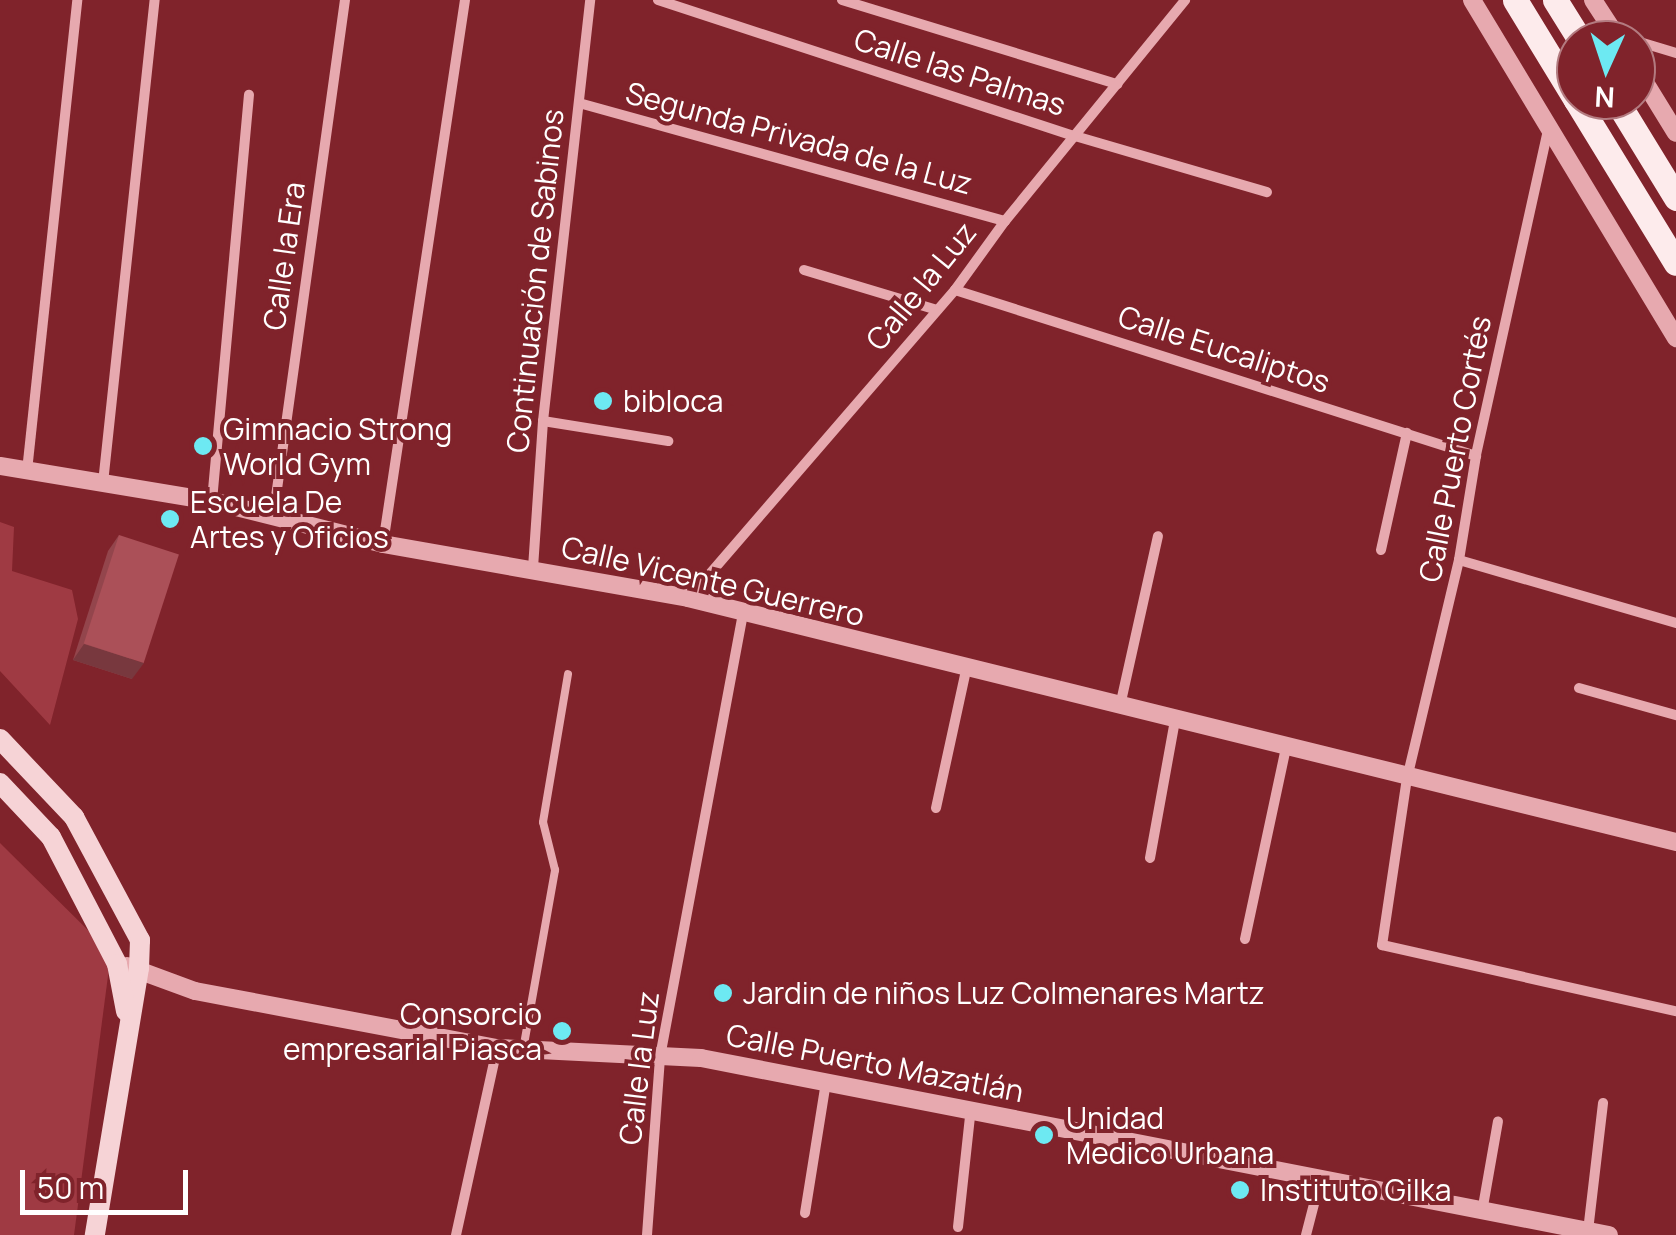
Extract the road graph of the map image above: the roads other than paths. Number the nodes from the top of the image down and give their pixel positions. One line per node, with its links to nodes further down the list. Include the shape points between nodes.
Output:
1 (77, 0): 34 (street)
2 (155, 0): 35 (street)
3 (345, 0): 37 (street, Calle la Era)
4 (465, 0): 39 (street)
5 (590, 0): 15 (street, Continuación de Sabinos)
6 (658, 0): 20 (street, Calle las Palmas)
7 (842, 0): 12 (street)
8 (1186, 0): 12 (street, Calle la Luz)
9 (1472, 0): 18 (street)
10 (1515, 0): 11 (main road)
11 (1556, 67)
12 (1117, 84): 20 (street, Calle la Luz)
13 (249, 95): 36 (street)
14 (1656, 100): 19 (street)
15 (579, 103): 23 (street, Segunda Privada de la Luz); 29 (street, Continuación de Sabinos)
16 (1588, 120): 24 (main road)
17 (1628, 120): 22 (main road)
18 (1548, 129): 28 (street); 32 (street, Calle Puerto Cortés)
19 (1676, 133)
20 (1076, 136): 21 (street, Calle las Palmas); 23 (street, Calle la Luz)
21 (1267, 192)
22 (1676, 198)
23 (1005, 221): 26 (street, Calle la Luz)
24 (1676, 263)
25 (804, 270): 27 (street)
26 (955, 290): 27 (street, Calle la Luz); 30 (street, Calle Eucaliptos)
27 (936, 310): 43 (street, Calle la Luz)
28 (1676, 338)
29 (543, 421): 31 (street); 42 (street, Continuación de Sabinos)
30 (1407, 433): 32 (street, Calle Eucaliptos); 40 (street)
31 (668, 441)
32 (1476, 456): 41 (street, Calle Puerto Cortés)
33 (0, 466): 34 (street, Calle Vicente Guerrero)
34 (27, 471): 35 (street, Calle Vicente Guerrero)
35 (103, 483): 36 (street, Calle Vicente Guerrero)
36 (212, 501): 37 (street, Calle Vicente Guerrero)
37 (273, 519): 39 (street, Calle Vicente Guerrero)
38 (1158, 536): 49 (street)
39 (383, 544): 42 (street, Calle Vicente Guerrero)
40 (1381, 550)
41 (1459, 560): 45 (street); 54 (street, Calle Puerto Cortés)
42 (533, 568): 43 (street, Calle Vicente Guerrero)
43 (688, 598): 44 (street, Calle Vicente Guerrero)
44 (743, 612): 46 (street, Calle Vicente Guerrero); 66 (street, Calle la Luz)
45 (1676, 623)
46 (966, 670): 49 (street, Calle Vicente Guerrero); 56 (street)
47 (568, 674): 65 (lane, via 543,822 555,870)
48 (1579, 688): 50 (street)
49 (1120, 706): 51 (street, Calle Vicente Guerrero)
50 (1676, 715)
51 (1175, 720): 53 (street, Calle Vicente Guerrero); 58 (street)
52 (0, 739): 61 (main road, via 74,817 140,940)
53 (1286, 748): 54 (street, Calle Vicente Guerrero); 59 (street)
54 (1408, 778): 57 (street, Calle Vicente Guerrero); 62 (street, Calle Puerto Cortés, via 1382,946)
55 (0, 783): 60 (main road, via 51,837)
56 (936, 808)
57 (1676, 842)
58 (1150, 858)
59 (1245, 939)
60 (117, 964): 61 (street, Calle Puerto Mazatlán); 63 (main road)
61 (139, 968): 63 (main road); 64 (street, Calle Puerto Mazatlán, via 195,991)
62 (1676, 1011)
63 (129, 1023): 76 (main road)
64 (497, 1048): 65 (street, Calle Puerto Mazatlán); 77 (street)
65 (523, 1050): 66 (street, Calle Puerto Mazatlán)
66 (660, 1056): 67 (street, Calle Puerto Mazatlán); 78 (street, Calle la Luz)
67 (826, 1081): 69 (street, Calle Puerto Mazatlán); 73 (street)
68 (1603, 1103): 75 (street)
69 (971, 1107): 71 (street, Calle Puerto Mazatlán); 74 (street)
70 (1498, 1122): 72 (street)
71 (1320, 1181): 72 (street, Calle Puerto Mazatlán); 79 (street)
72 (1482, 1212): 75 (street, Calle Puerto Mazatlán)
73 (805, 1213)
74 (958, 1227)
75 (1588, 1232): 80 (street, Calle Puerto Mazatlán)
76 (95, 1235)
77 (456, 1235)
78 (647, 1235)
79 (1306, 1235)
80 (1609, 1235)

